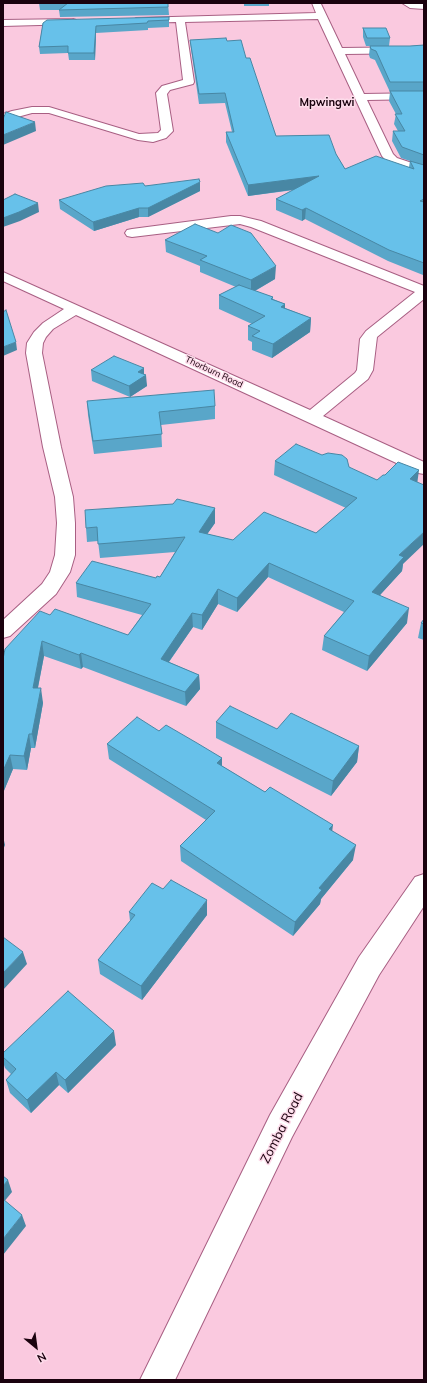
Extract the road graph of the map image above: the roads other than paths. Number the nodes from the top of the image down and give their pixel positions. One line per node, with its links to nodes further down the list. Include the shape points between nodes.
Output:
1 (316, 3): 4 (main road)
2 (407, 3): 3 (main road)
3 (424, 6)
4 (322, 16): 5 (main road); 10 (main road)
5 (180, 19): 6 (main road); 13 (main road, via 189,82 166,88 161,93 167,131 162,136 138,137 49,110 32,110)
6 (127, 20)
7 (79, 22): 8 (main road)
8 (3, 23)
9 (424, 50): 10 (main road)
10 (338, 51): 12 (main road)
11 (424, 96): 12 (main road)
12 (360, 97): 14 (main road, via 388,156 398,163)
13 (3, 118)
14 (424, 171)
15 (132, 233): 17 (main road, via 240,220 256,224)
16 (3, 276): 18 (main road, Thorburn Road)
17 (424, 291): 19 (main road, via 371,334 362,376)
18 (75, 308): 19 (main road, Thorburn Road); 21 (main road, via 39,335 34,353 64,497 65,555 60,572 49,589)
19 (312, 417): 20 (main road, Thorburn Road)
20 (424, 469)
21 (3, 630)
22 (424, 885): 23 (main road, Zomba Road, via 369,966 281,1126)
23 (157, 1380)

